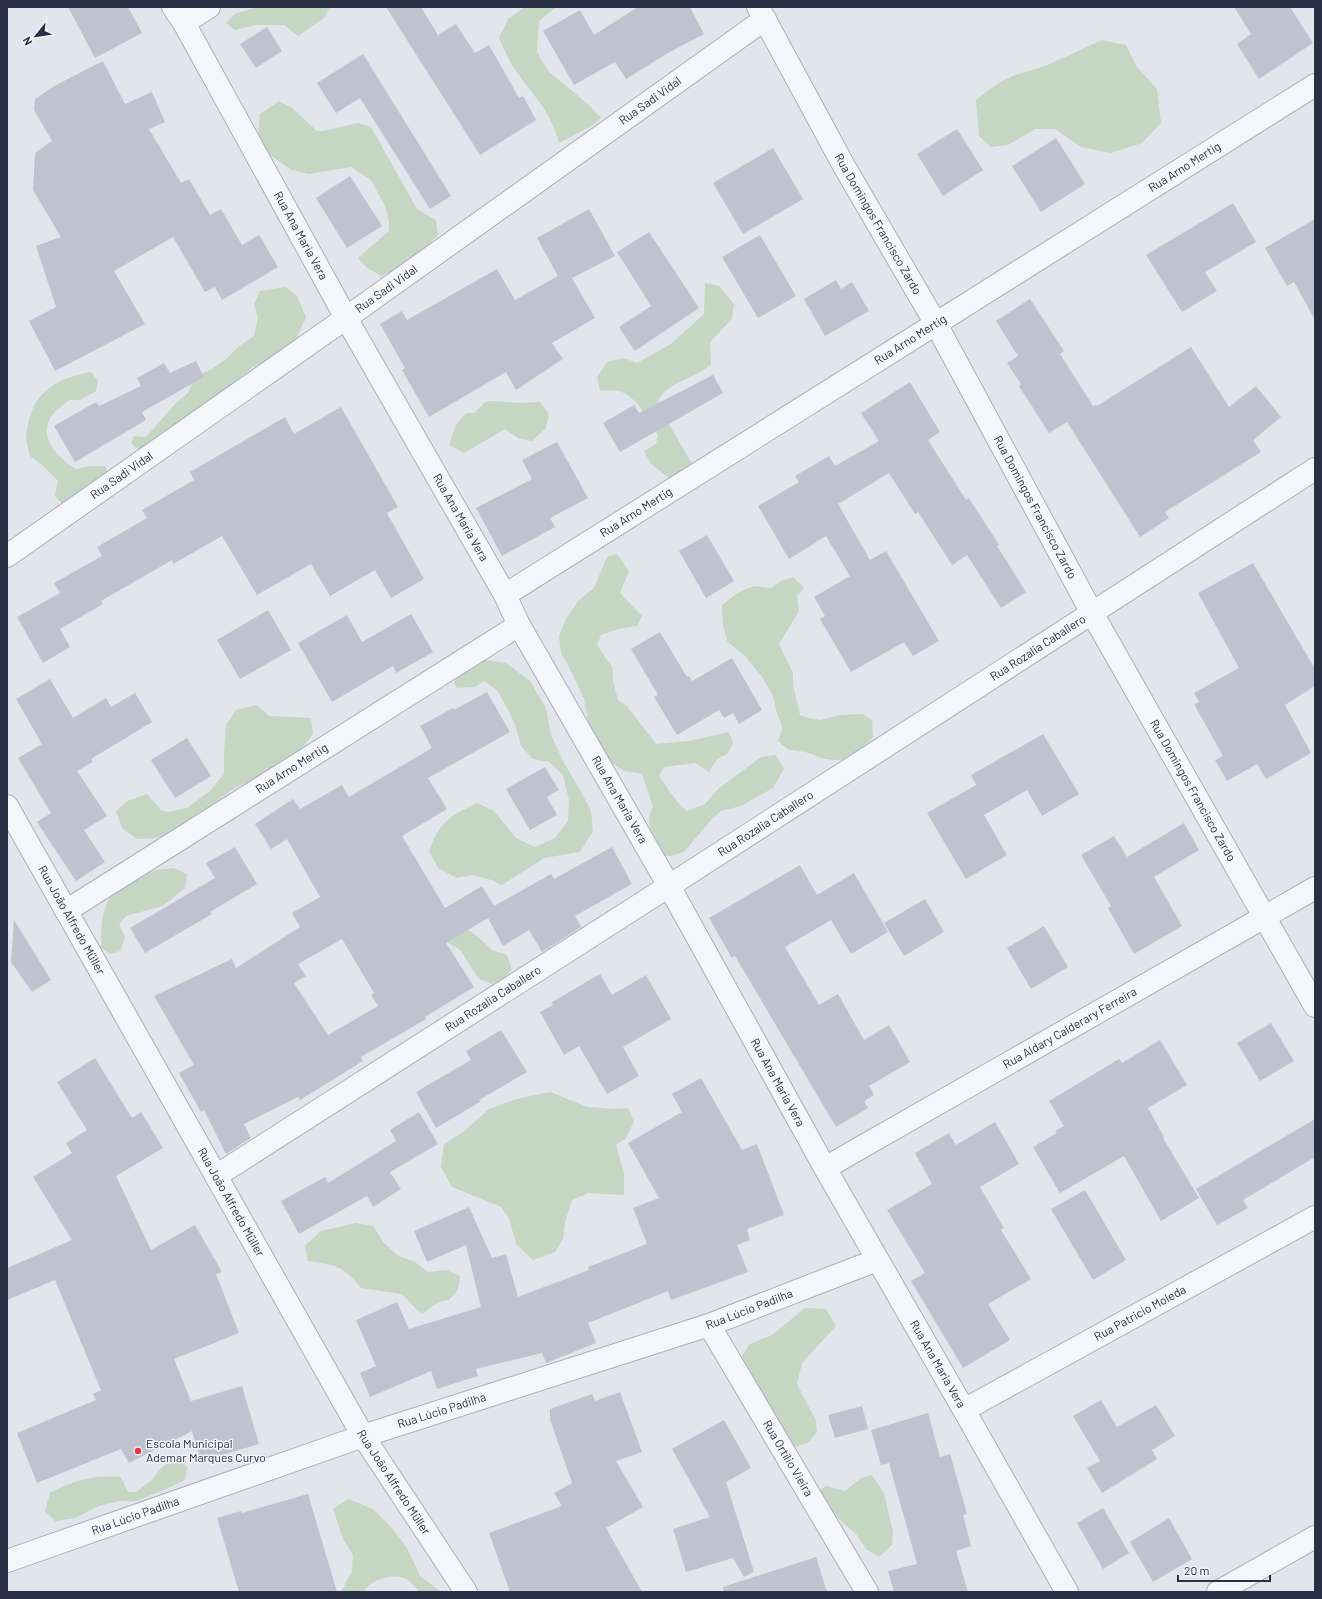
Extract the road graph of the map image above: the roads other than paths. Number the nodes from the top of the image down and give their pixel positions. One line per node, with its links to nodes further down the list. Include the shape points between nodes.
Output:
1 (209, 7): 3 (street)
2 (761, 13): 5 (street, Rua Sadi Vidal); 6 (street, Rua Domingos Francisco Zardo, via 844,166)
3 (178, 15): 5 (street, Rua Ana Maria Vera)
4 (1315, 85): 6 (street, Rua Arno Mertig)
5 (346, 318): 8 (street, Rua Sadi Vidal); 9 (street, Rua Ana Maria Vera)
6 (936, 324): 9 (street, Rua Arno Mertig); 10 (street, Rua Domingos Francisco Zardo)
7 (1315, 469): 10 (street, Rua Rozalia Caballero)
8 (7, 556)
9 (505, 595): 11 (street, Rua Ana Maria Vera)
10 (1092, 613): 13 (street, Rua Rozalia Caballero); 16 (street, Rua Domingos Francisco Zardo)
11 (519, 626): 13 (street, Rua Ana Maria Vera); 15 (street, Rua Arno Mertig)
12 (7, 806): 15 (street, Rua João Alfredo Müller)
13 (669, 886): 18 (street, Rua Ana Maria Vera); 19 (street, Rua Rozalia Caballero)
14 (1315, 888): 16 (street, Rua Aldary Calderary Ferreira)
15 (66, 911): 19 (street, Rua João Alfredo Müller)
16 (1264, 917): 17 (street, Rua Domingos Francisco Zardo); 18 (street, Rua Aldary Calderary Ferreira)
17 (1315, 1006)
18 (824, 1168): 21 (street, Rua Ana Maria Vera)
19 (216, 1176): 24 (street, Rua João Alfredo Müller)
20 (1315, 1217): 23 (street, Rua Patricio Moleda)
21 (877, 1260): 22 (street, Rua Lúcio Padilha); 23 (street, Rua Ana Maria Vera)
22 (709, 1326): 24 (street, Rua Lúcio Padilha); 28 (street, Rua Ortílio Vieira)
23 (964, 1410): 29 (street, Rua Ana Maria Vera)
24 (363, 1436): 26 (street, Rua Lúcio Padilha); 27 (street, Rua João Alfredo Müller)
25 (1315, 1537): 30 (street)
26 (7, 1561)
27 (466, 1592)
28 (867, 1592)
29 (1066, 1592)
30 (1218, 1592)

